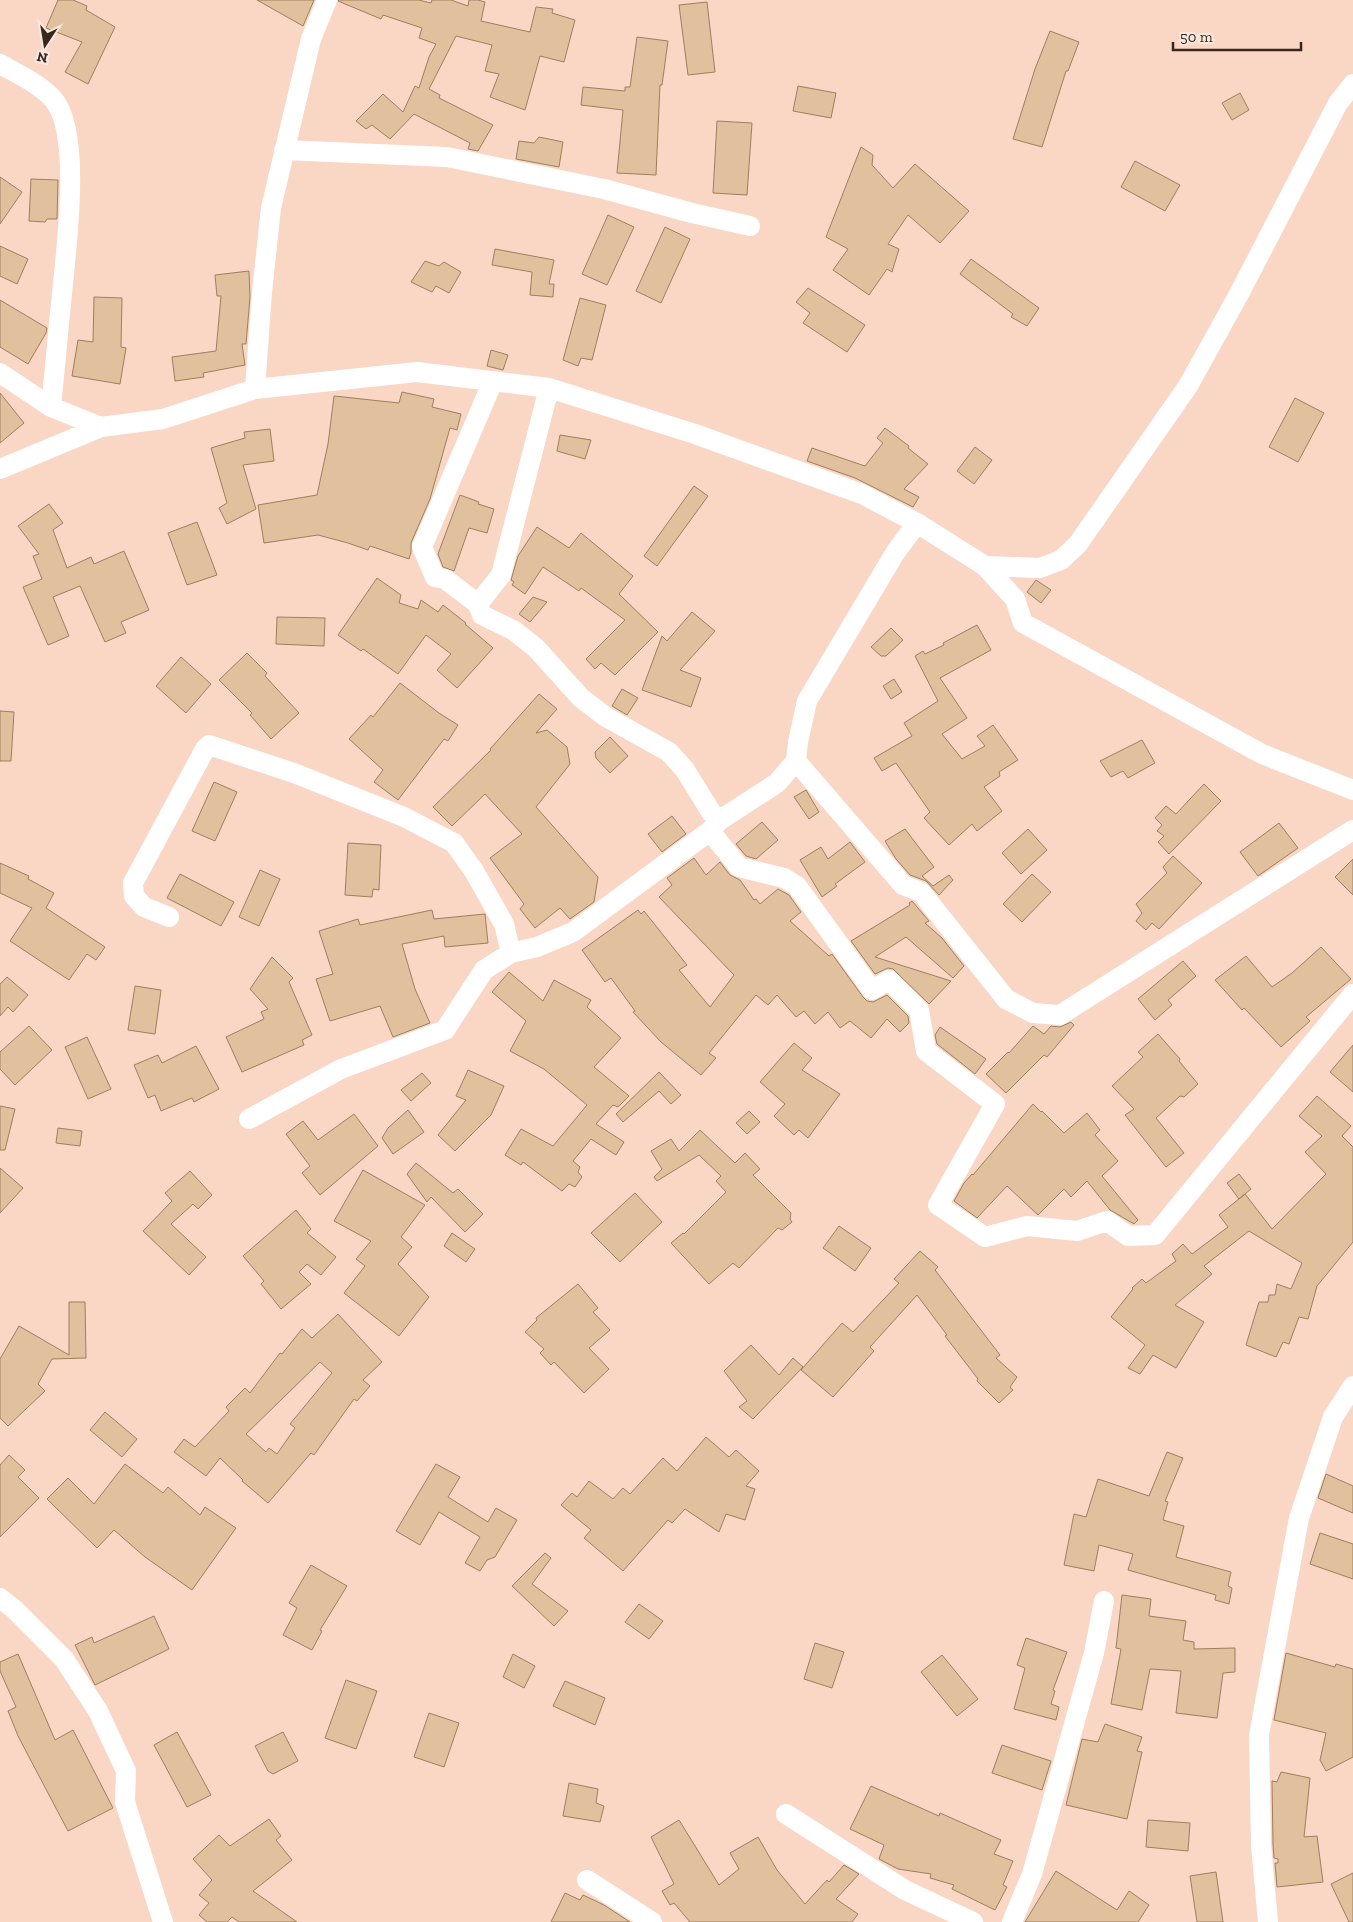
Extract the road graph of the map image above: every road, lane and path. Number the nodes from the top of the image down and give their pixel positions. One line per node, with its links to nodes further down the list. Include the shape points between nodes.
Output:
1 (327, 0): 4 (street, via 311,39)
2 (0, 64): 10 (street, via 38,86 54,100 64,120 69,147 71,204)
3 (1353, 84): 14 (street, via 1338,103 1188,386 1078,544 1061,560 1040,568)
4 (284, 150): 5 (street, via 447,157 604,189); 9 (street, via 271,208)
5 (750, 226)
6 (0, 373): 10 (street)
7 (493, 381): 8 (street); 9 (street, via 417,372); 15 (street, via 422,546 435,577 445,579)
8 (549, 388): 13 (street, via 695,434 862,494); 15 (street, via 501,575)
9 (255, 389): 11 (street, via 163,419)
10 (51, 407): 11 (street)
11 (101, 427): 12 (street)
12 (0, 469)
13 (917, 523): 14 (street); 16 (street, via 895,553 807,701)
14 (986, 566): 17 (street, via 1015,599 1024,623 1262,754)
15 (478, 604): 18 (street, via 482,615 513,630 536,648 606,717 670,752 711,812)
16 (796, 761): 18 (street, via 777,782); 19 (street, via 903,885 921,892 1006,999 1033,1013 1060,1016)
17 (1353, 790)
18 (715, 826): 21 (street, via 573,932 537,947); 22 (street, via 739,867 784,878 798,886 872,990 889,980 919,1010 926,1051 995,1104 938,1205 985,1237 1027,1226 1077,1230 1106,1221 1128,1236 1154,1235)
19 (1353, 830)
20 (168, 917): 21 (street, via 144,907 134,896 133,883 209,745 395,813 454,843 504,924)
21 (511, 953): 23 (street, via 484,970 445,1030 341,1069)
22 (1353, 994)
23 (249, 1119)
24 (1353, 1386): 33 (street, via 1333,1417 1298,1518 1259,1735 1261,1845)
25 (0, 1598): 29 (street, via 64,1659 98,1711 126,1771 125,1802)
26 (1104, 1601): 32 (street, via 1094,1653 1032,1874)
27 (786, 1814): 31 (street, via 905,1890)
28 (587, 1880): 30 (street)
29 (163, 1922)
30 (652, 1922)
31 (973, 1922)
32 (1012, 1922)
33 (1268, 1922)

